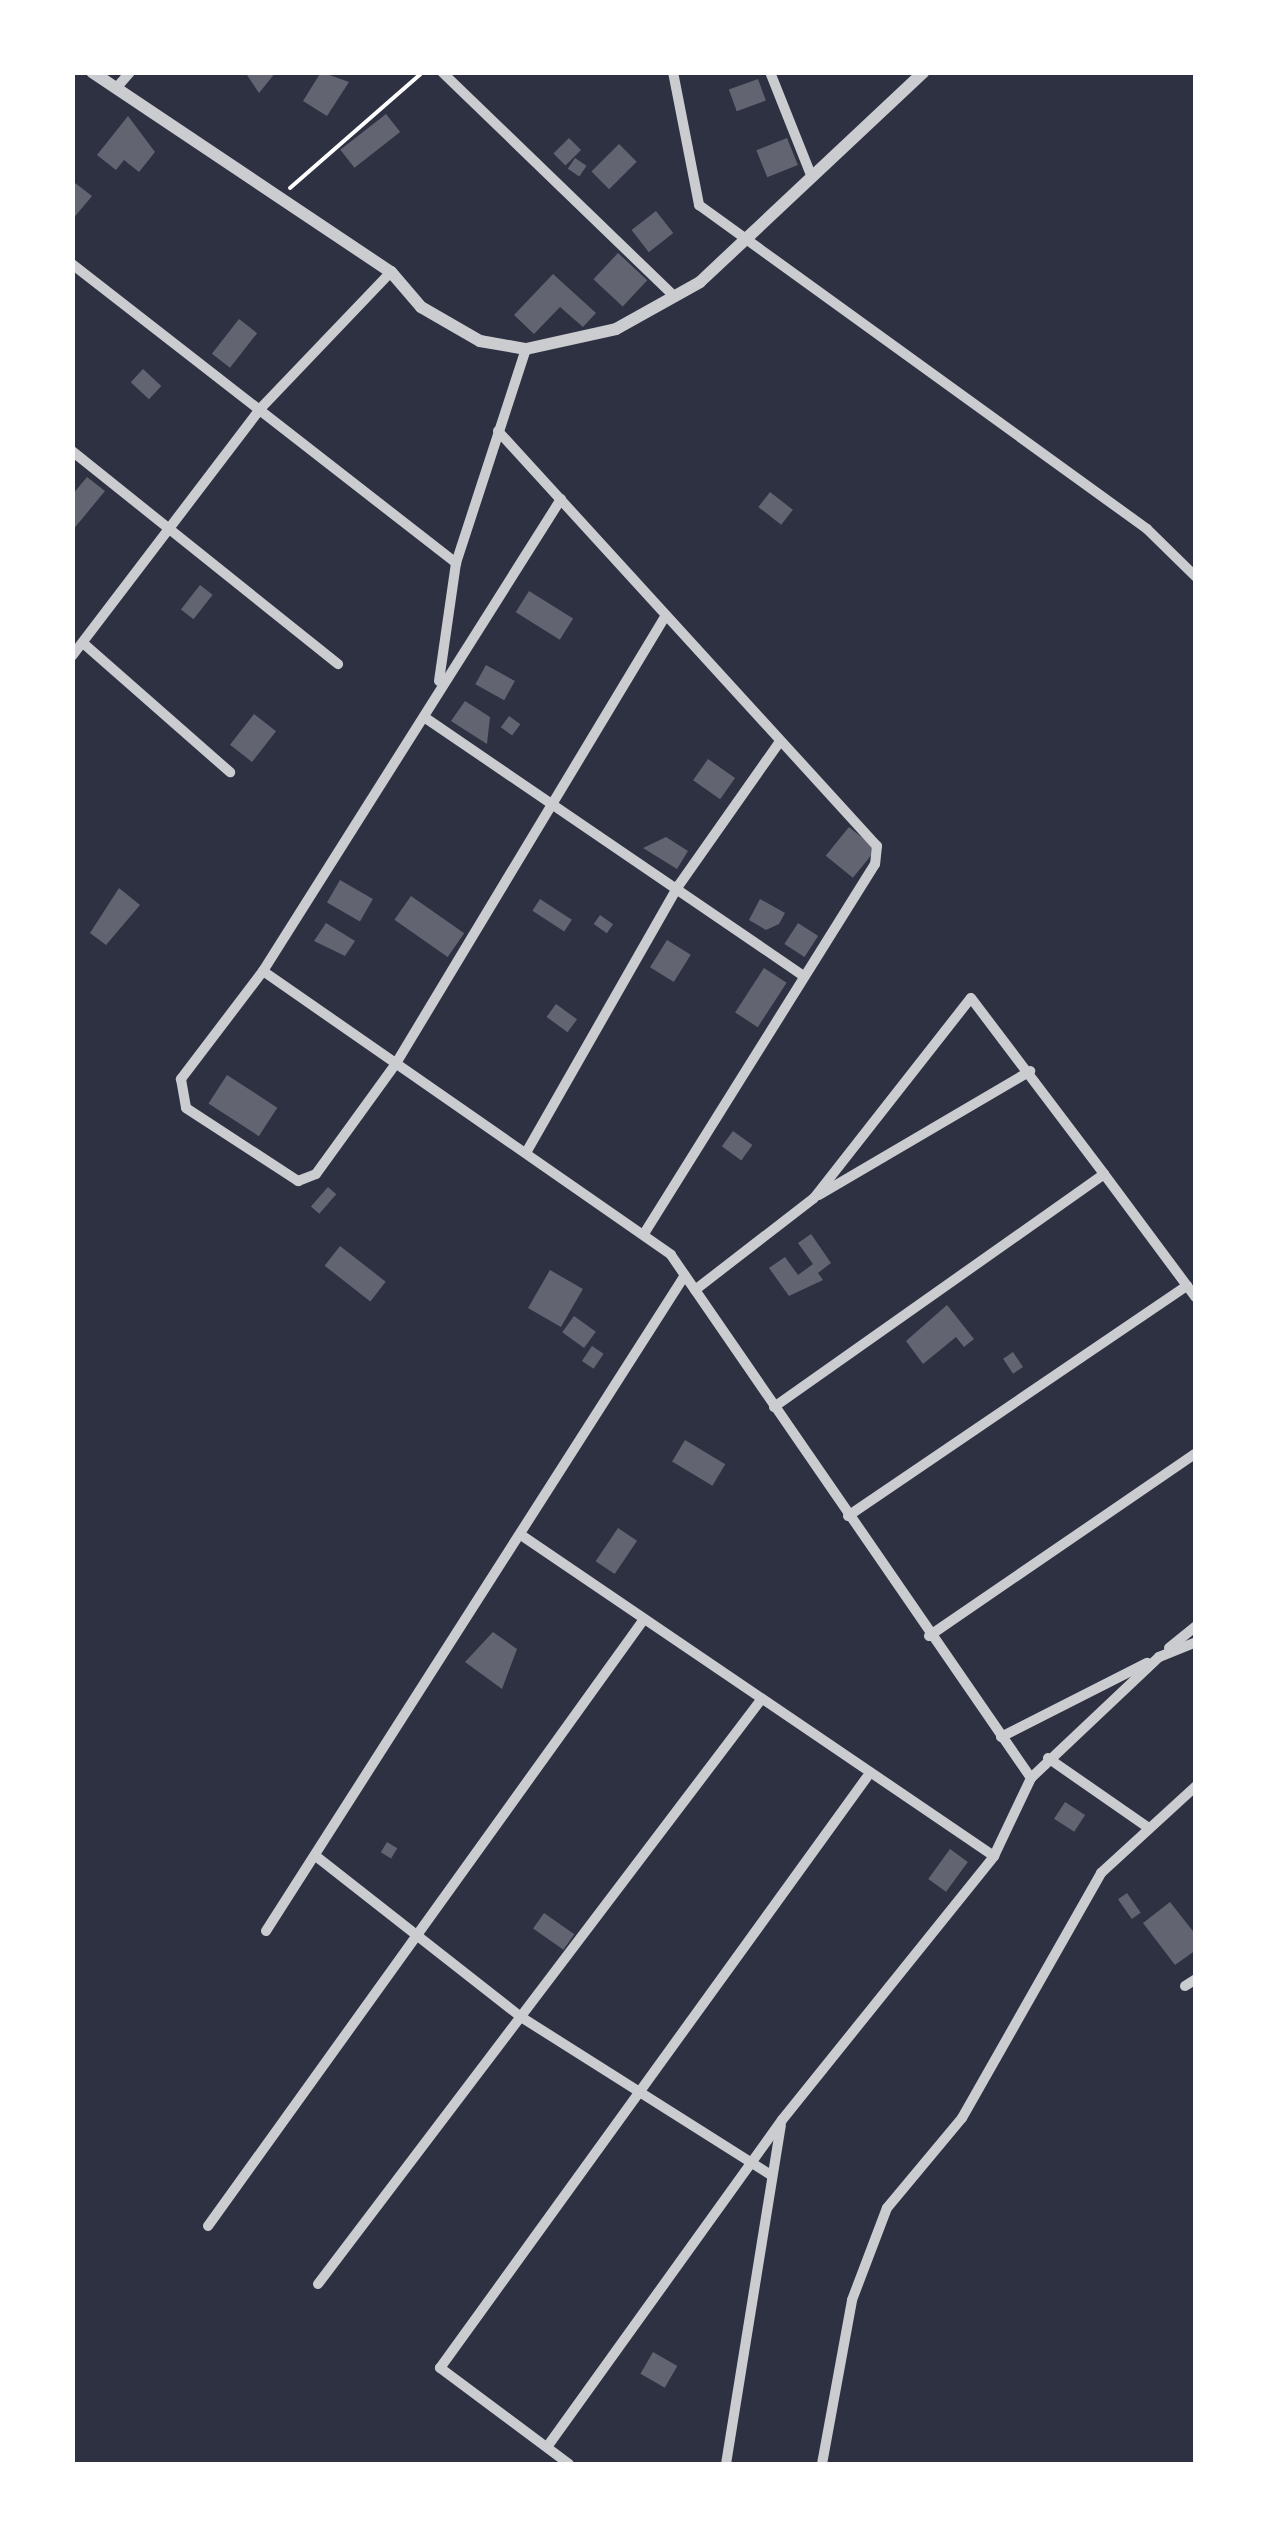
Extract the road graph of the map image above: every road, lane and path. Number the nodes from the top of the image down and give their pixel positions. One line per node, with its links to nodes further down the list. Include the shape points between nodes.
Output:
1 (92, 72): 8 (street)
2 (130, 72): 8 (street)
3 (423, 72): 10 (path)
4 (442, 72): 14 (street)
5 (673, 72): 11 (street, via 700,205)
6 (770, 72): 9 (street)
7 (924, 72): 9 (street)
8 (118, 86): 10 (street)
9 (811, 174): 11 (street)
10 (279, 198): 13 (street)
11 (744, 243): 14 (street); 22 (street, via 1146,529)
12 (72, 264): 16 (street)
13 (391, 272): 15 (street, via 422,307 480,341); 16 (street)
14 (674, 296): 15 (street, via 616,329)
15 (526, 349): 17 (street)
16 (260, 408): 20 (street); 21 (street)
17 (498, 432): 19 (street); 21 (street)
18 (72, 451): 20 (street)
19 (561, 498): 23 (street); 27 (street)
20 (171, 530): 24 (street); 26 (street)
21 (456, 563): 27 (street)
22 (1196, 576)
23 (666, 615): 29 (street); 31 (street)
24 (83, 643): 25 (street); 30 (street)
25 (72, 656)
26 (338, 664)
27 (439, 683): 28 (street)
28 (427, 719): 31 (street); 33 (street)
29 (778, 744): 32 (street); 34 (street, via 878,854)
30 (230, 772)
31 (554, 804): 32 (street); 35 (street)
32 (679, 885): 34 (street); 37 (street)
33 (263, 971): 35 (street); 35 (street, via 180,1078 186,1108 306,1181)
34 (801, 974): 40 (street)
35 (395, 1065): 37 (street)
36 (1030, 1071): 38 (street); 39 (street); 39 (street, via 978,1000 967,1000)
37 (527, 1151): 40 (street)
38 (1104, 1174): 42 (street); 45 (street)
39 (814, 1198): 43 (street)
40 (645, 1232): 41 (street)
41 (684, 1275): 43 (street); 48 (street)
42 (1187, 1286): 44 (street); 47 (street)
43 (695, 1290): 45 (street)
44 (1196, 1298)
45 (774, 1408): 47 (street)
46 (1196, 1453): 51 (street)
47 (848, 1516): 51 (street)
48 (524, 1536): 49 (street); 62 (street)
49 (644, 1619): 54 (street); 64 (street)
50 (1196, 1626): 53 (street)
51 (929, 1636): 55 (street)
52 (1196, 1642): 53 (street)
53 (1159, 1656): 55 (street); 56 (street)
54 (760, 1702): 57 (street); 67 (street)
55 (1001, 1738): 58 (street)
56 (1048, 1758): 58 (street); 60 (street)
57 (867, 1777): 61 (street); 68 (street)
58 (1031, 1778): 61 (street)
59 (1196, 1786): 60 (street)
60 (1146, 1826): 77 (street, via 1073,1916 962,2118 887,2208 852,2300)
61 (994, 1856): 69 (street)
62 (317, 1857): 63 (street); 64 (street)
63 (266, 1931)
64 (417, 1938): 67 (street); 72 (street)
65 (1196, 1979): 66 (street)
66 (1185, 1986)
67 (522, 2018): 68 (street); 73 (street)
68 (638, 2099): 70 (street); 74 (street, via 440,2368)
69 (782, 2120): 70 (street); 71 (street)
70 (748, 2168): 71 (street); 74 (street)
71 (771, 2175): 76 (street)
72 (208, 2226)
73 (318, 2284)
74 (547, 2447): 75 (street)
75 (569, 2464)
76 (726, 2464)
77 (822, 2464)

